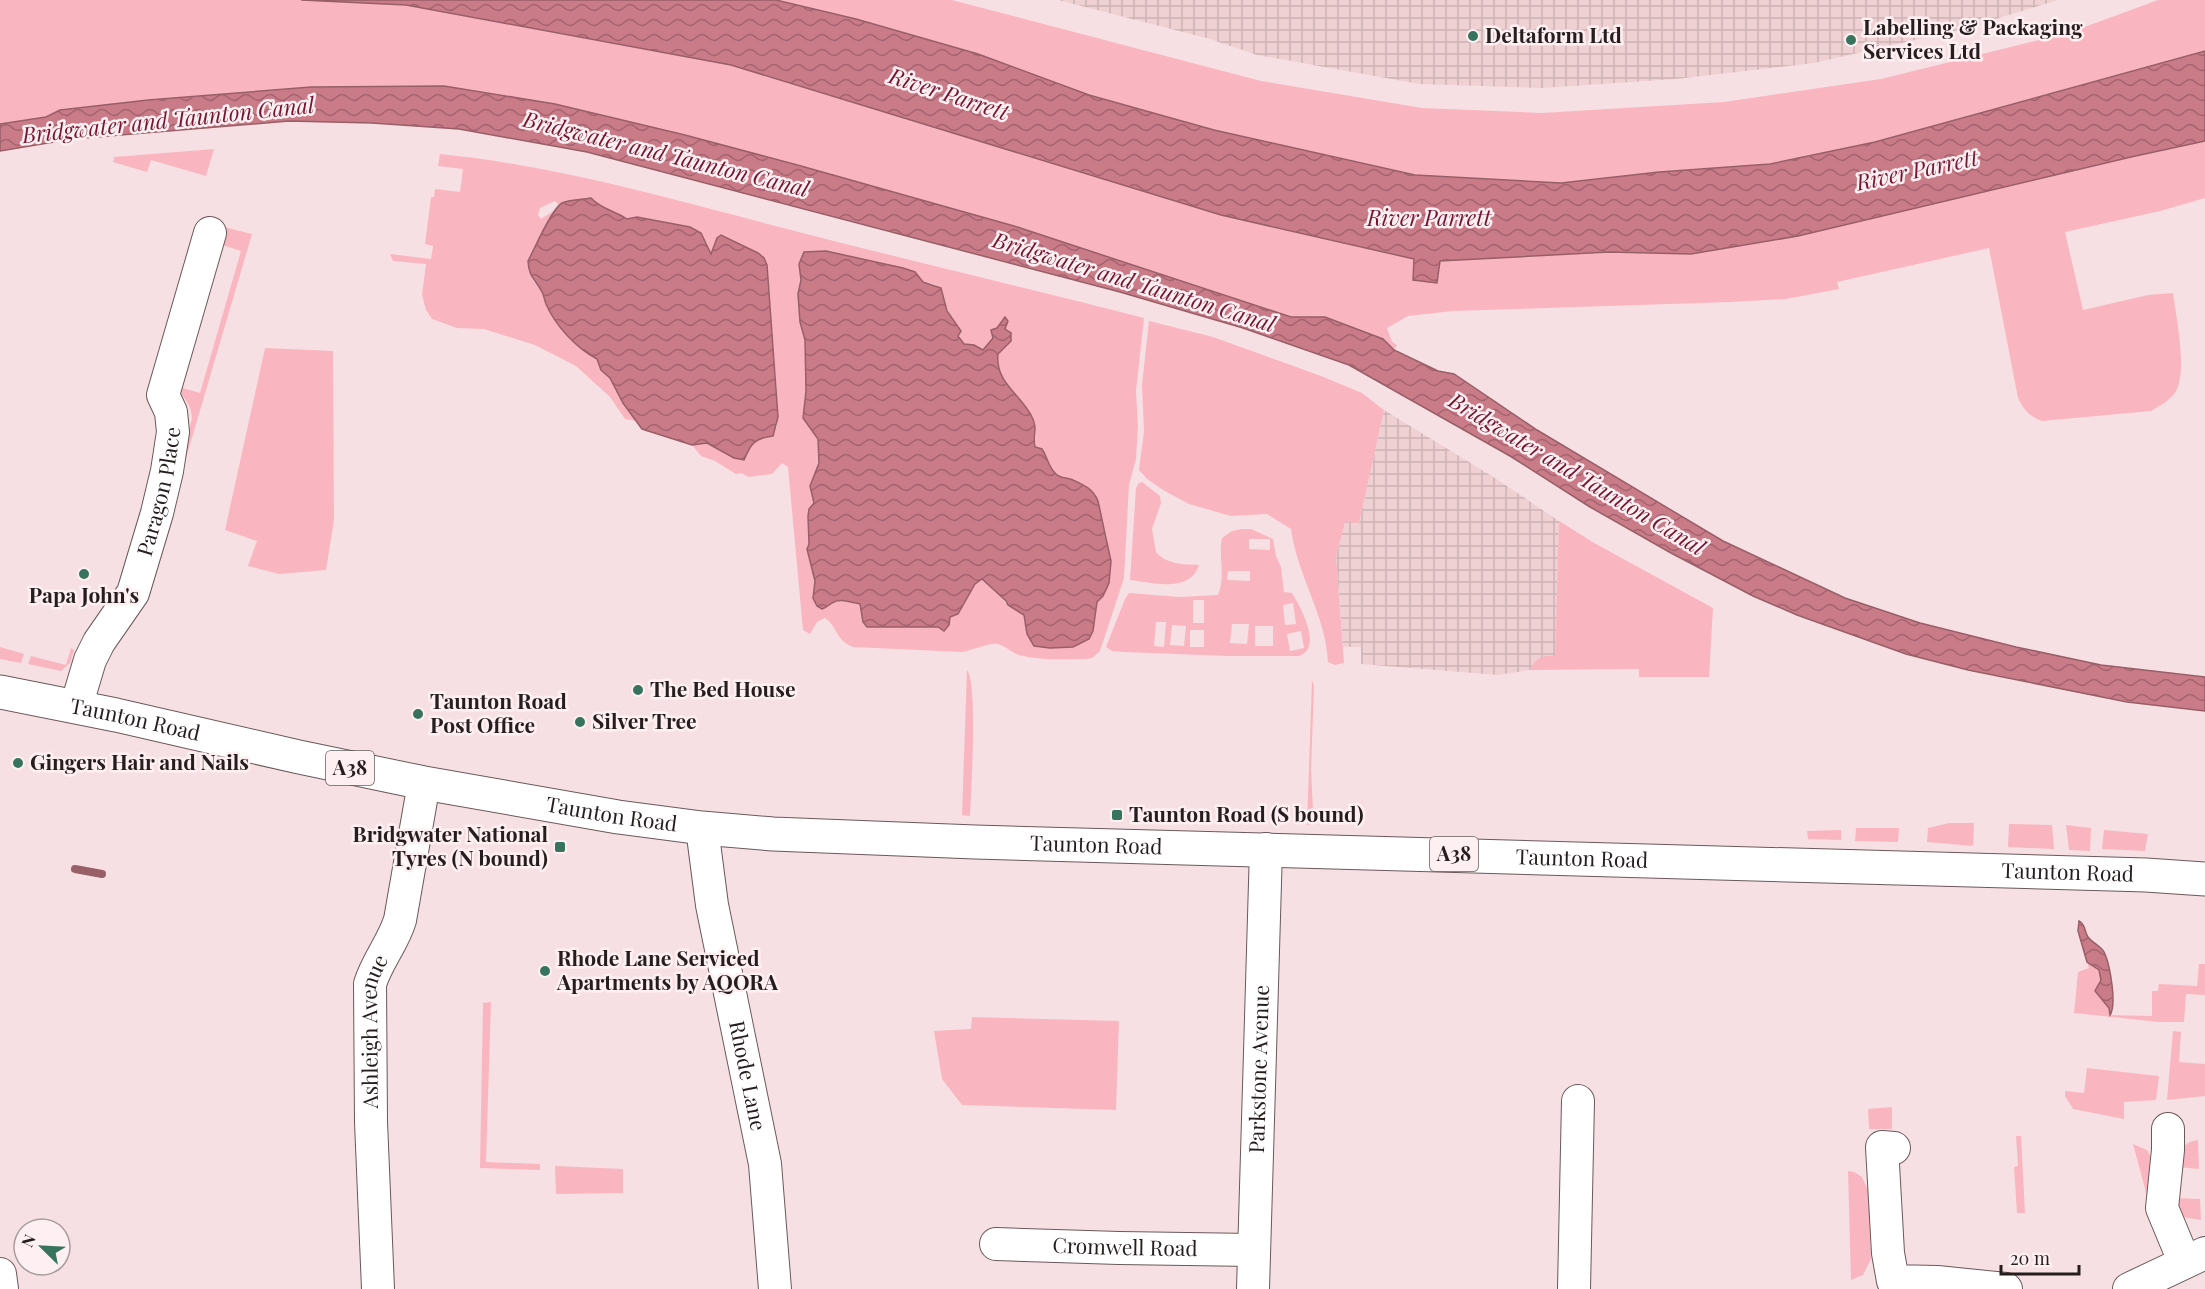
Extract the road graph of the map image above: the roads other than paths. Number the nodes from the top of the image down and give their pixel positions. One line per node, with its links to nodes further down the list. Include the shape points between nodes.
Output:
1 (210, 233): 3 (street, Paragon Place, via 163,395 171,412 173,432 158,513 133,593 99,642)
2 (0, 692): 3 (main road, Taunton Road / A38)
3 (76, 706): 4 (main road, Taunton Road / A38)
4 (424, 783): 5 (main road, Taunton Road / A38); 16 (street, Ashleigh Avenue, via 400,920 370,984 370,1122)
5 (702, 828): 6 (main road, Taunton Road / A38, via 923,840); 17 (street, Rhode Lane, via 712,905 765,1164)
6 (1266, 849): 7 (main road, Taunton Road / A38); 12 (street, Parkstone Avenue)
7 (2205, 879)
8 (1578, 1101): 19 (street)
9 (2168, 1129): 13 (street, via 2162,1208)
10 (1894, 1148): 20 (street, via 1882,1147 1893,1281)
11 (996, 1244): 12 (street, Cromwell Road)
12 (1254, 1250): 18 (street, Parkstone Avenue)
13 (2194, 1257): 21 (street)
14 (0, 1274): 15 (street)
15 (2, 1289)
16 (378, 1289)
17 (775, 1289)
18 (1253, 1289)
19 (1574, 1289)
20 (2006, 1289)
21 (2128, 1289)

